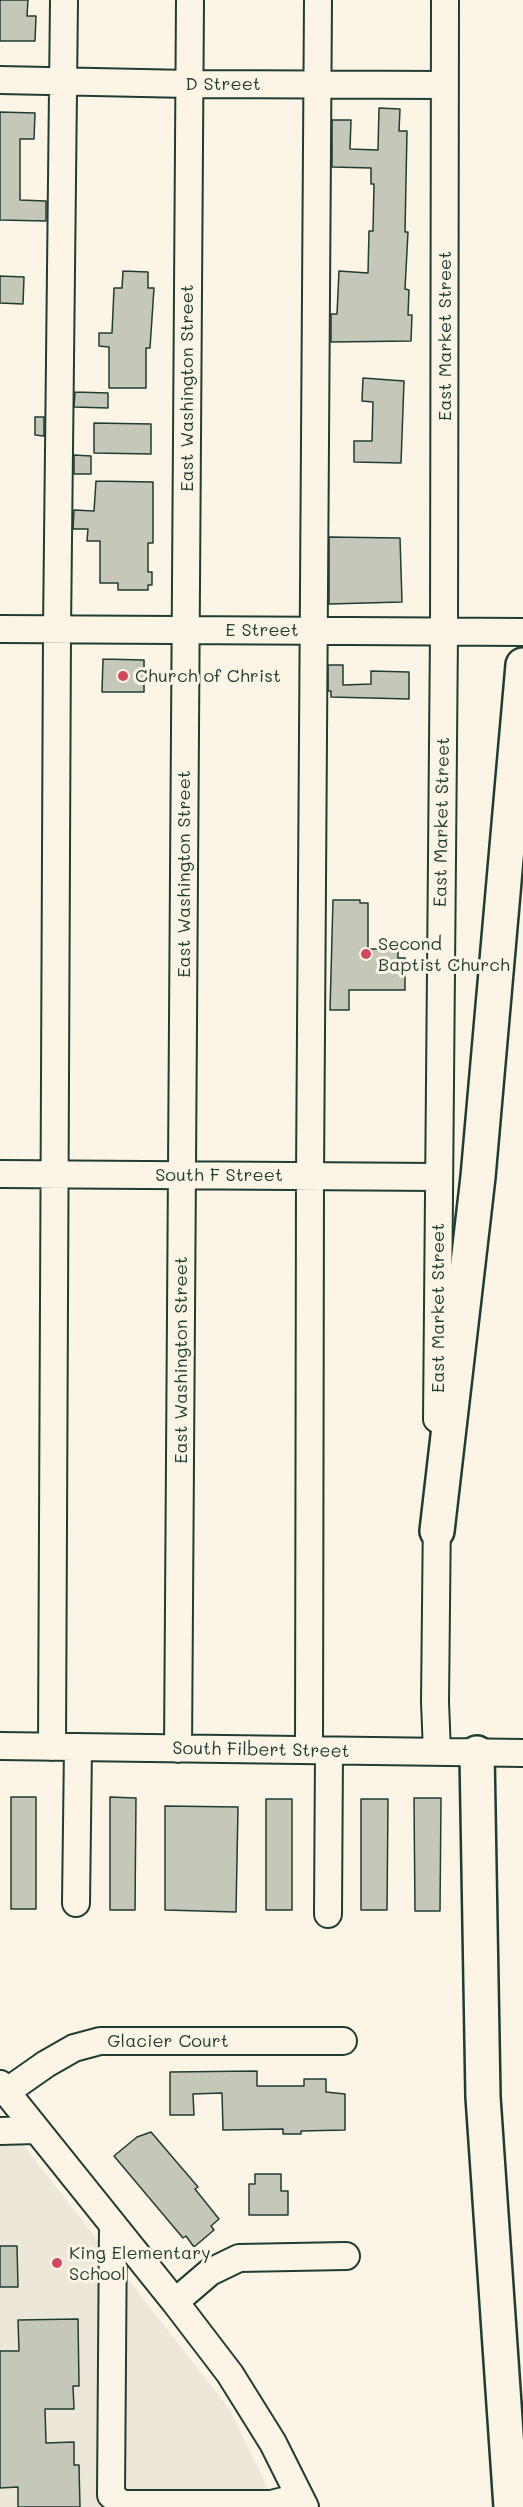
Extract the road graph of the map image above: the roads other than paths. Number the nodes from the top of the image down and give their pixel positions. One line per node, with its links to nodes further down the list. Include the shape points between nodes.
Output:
1 (64, 0): 6 (street)
2 (190, 0): 7 (street, East Washington Street)
3 (318, 0): 8 (street)
4 (445, 0): 9 (street, East Market Street)
5 (0, 80): 6 (street, D Street)
6 (63, 80): 7 (street, D Street); 11 (street)
7 (189, 84): 8 (street, D Street); 12 (street, East Washington Street)
8 (317, 85): 9 (street, D Street); 13 (street)
9 (445, 85): 14 (street, East Market Street)
10 (0, 629): 11 (street, E Street)
11 (57, 630): 12 (street, E Street); 18 (street)
12 (185, 630): 13 (street, E Street); 19 (street, East Washington Street)
13 (315, 631): 14 (street, E Street); 20 (street)
14 (444, 632): 15 (street, E Street); 21 (street, East Market Street)
15 (523, 632)
16 (523, 665): 22 (highway, via 478,1177)
17 (0, 1174): 18 (street, South F Street)
18 (55, 1175): 19 (street, South F Street); 24 (street)
19 (182, 1176): 20 (street, South F Street); 26 (street, East Washington Street)
20 (310, 1176): 21 (street, South F Street); 27 (street)
21 (438, 1177): 22 (street, East Market Street)
22 (437, 1531): 28 (street, East Market Street)
23 (0, 1746): 24 (street, South Filbert Street)
24 (52, 1747): 25 (street, South Filbert Street)
25 (78, 1747): 26 (street, South Filbert Street); 31 (street)
26 (178, 1749): 27 (street, South Filbert Street)
27 (319, 1751): 28 (street, South Filbert Street); 32 (street)
28 (437, 1752): 29 (street, South Filbert Street)
29 (485, 1753): 30 (street, South Filbert Street); 41 (highway, via 483,2097)
30 (523, 1753)
31 (76, 1903)
32 (328, 1914)
33 (344, 2041): 34 (street, Glacier Court, via 100,2041 74,2048)
34 (3, 2088): 35 (street)
35 (36, 2130): 36 (street); 37 (street)
36 (0, 2131)
37 (113, 2224): 39 (street); 40 (street, via 111,2495 122,2504)
38 (346, 2256): 39 (street, via 239,2258 210,2272)
39 (175, 2302): 40 (street, via 230,2374 273,2443)
40 (302, 2502)
41 (511, 2507)

